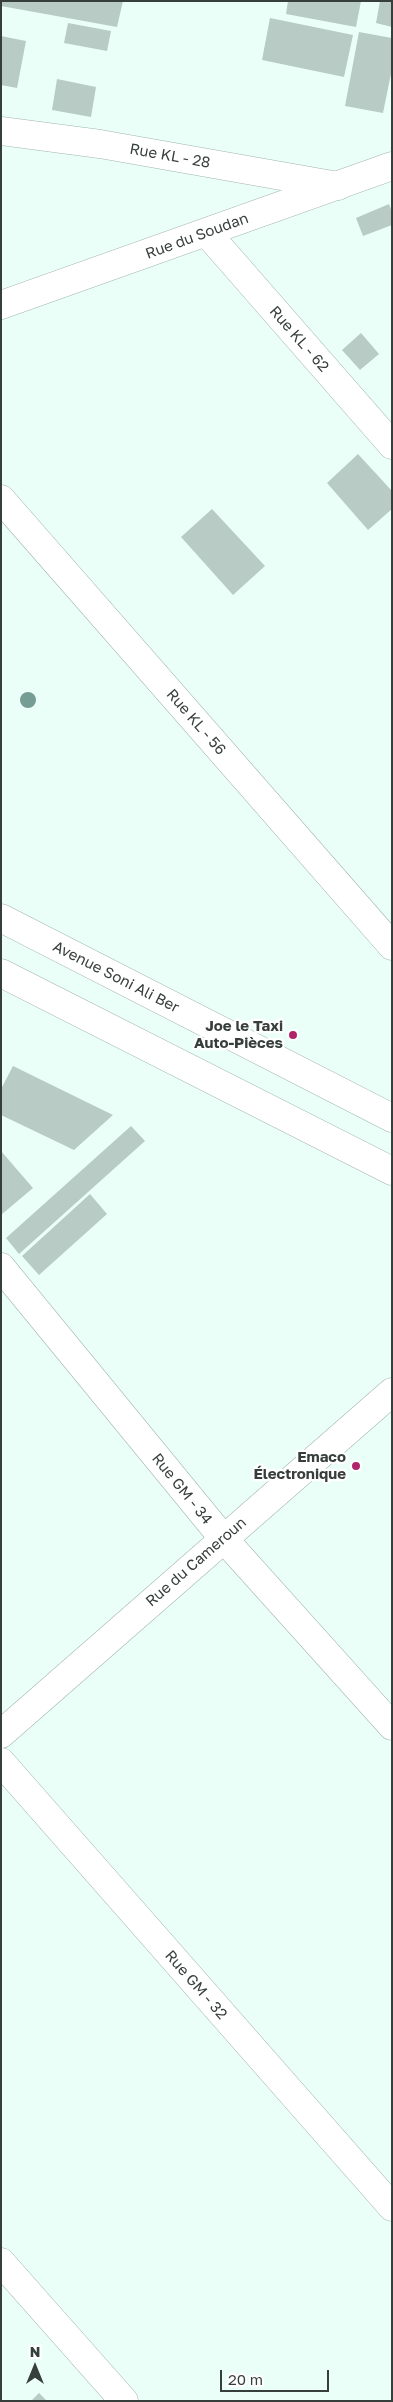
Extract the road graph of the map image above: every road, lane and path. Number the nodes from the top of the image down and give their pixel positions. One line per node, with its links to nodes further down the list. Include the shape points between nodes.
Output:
1 (1, 131): 3 (street, Rue KL - 28, via 100,144)
2 (392, 166): 3 (street, Rue du Soudan)
3 (338, 186): 4 (street, Rue du Soudan)
4 (207, 233): 5 (street, Rue du Soudan); 6 (street, Rue KL - 62)
5 (1, 305)
6 (392, 445)
7 (1, 499): 9 (street, Rue KL - 56)
8 (1, 918): 11 (street, Avenue Soni Ali Ber)
9 (392, 946)
10 (1, 973): 12 (street)
11 (392, 1118)
12 (392, 1171)
13 (1, 1267): 15 (street, Rue GM - 34)
14 (392, 1392): 15 (street, Rue du Cameroun)
15 (222, 1538): 16 (street, Rue GM - 34); 17 (street, Rue du Cameroun)
16 (392, 1726)
17 (1, 1734)
18 (1, 1762): 19 (street, Rue GM - 32)
19 (392, 2207)
20 (1, 2262): 21 (street)
21 (124, 2401)

